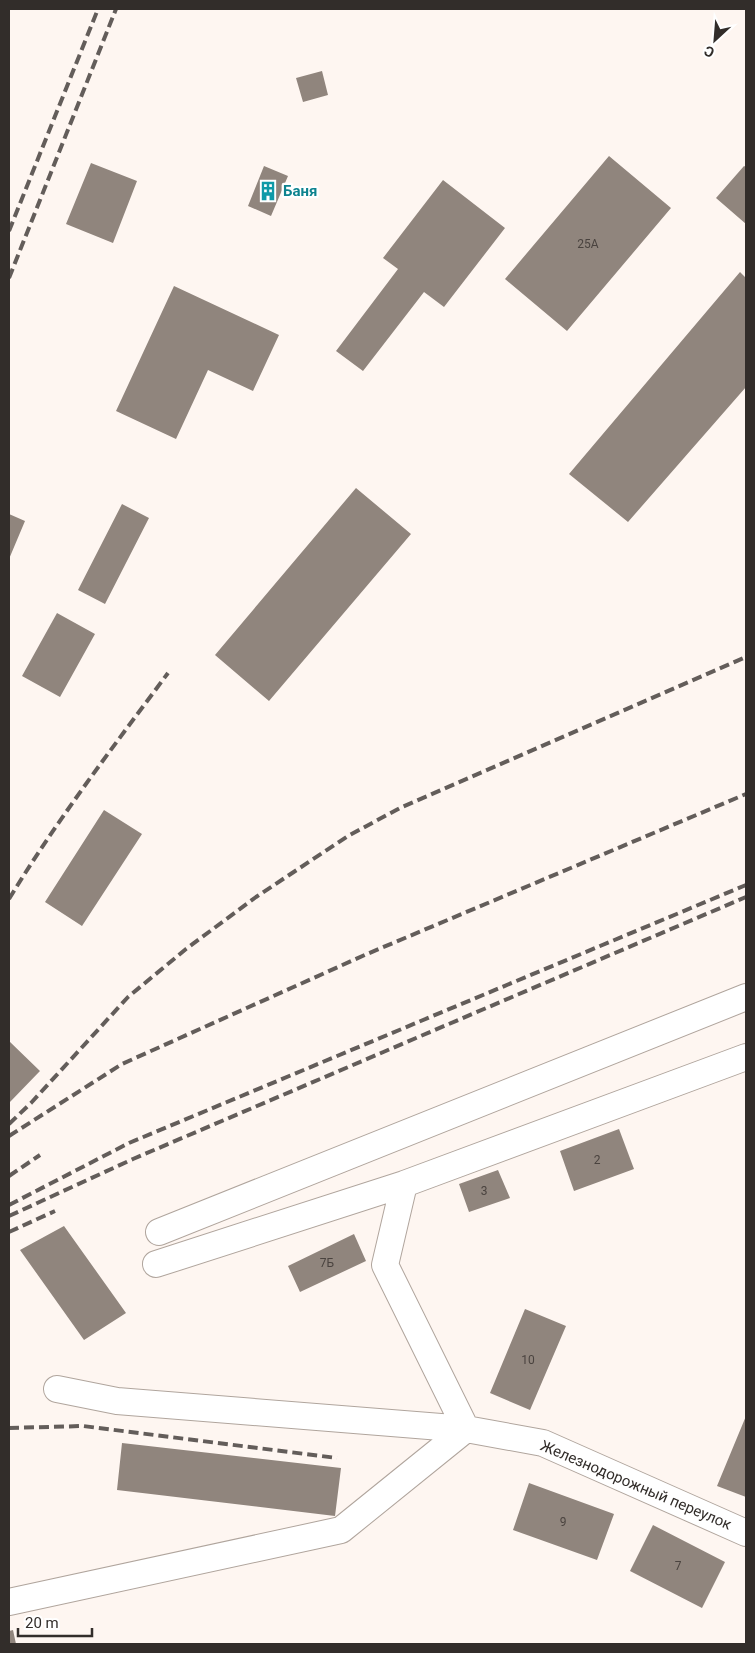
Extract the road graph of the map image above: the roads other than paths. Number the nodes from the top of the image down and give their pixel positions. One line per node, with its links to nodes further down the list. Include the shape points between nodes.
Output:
1 (746, 997): 4 (street)
2 (746, 1057): 3 (street)
3 (404, 1184): 5 (street); 7 (street, via 385,1265)
4 (159, 1232)
5 (156, 1264)
6 (57, 1388): 7 (street, Железнодорожный переулок, via 117,1401)
7 (466, 1429): 8 (street, Железнодорожный переулок, via 543,1443); 9 (street, via 341,1530)
8 (746, 1533)
9 (9, 1602)

